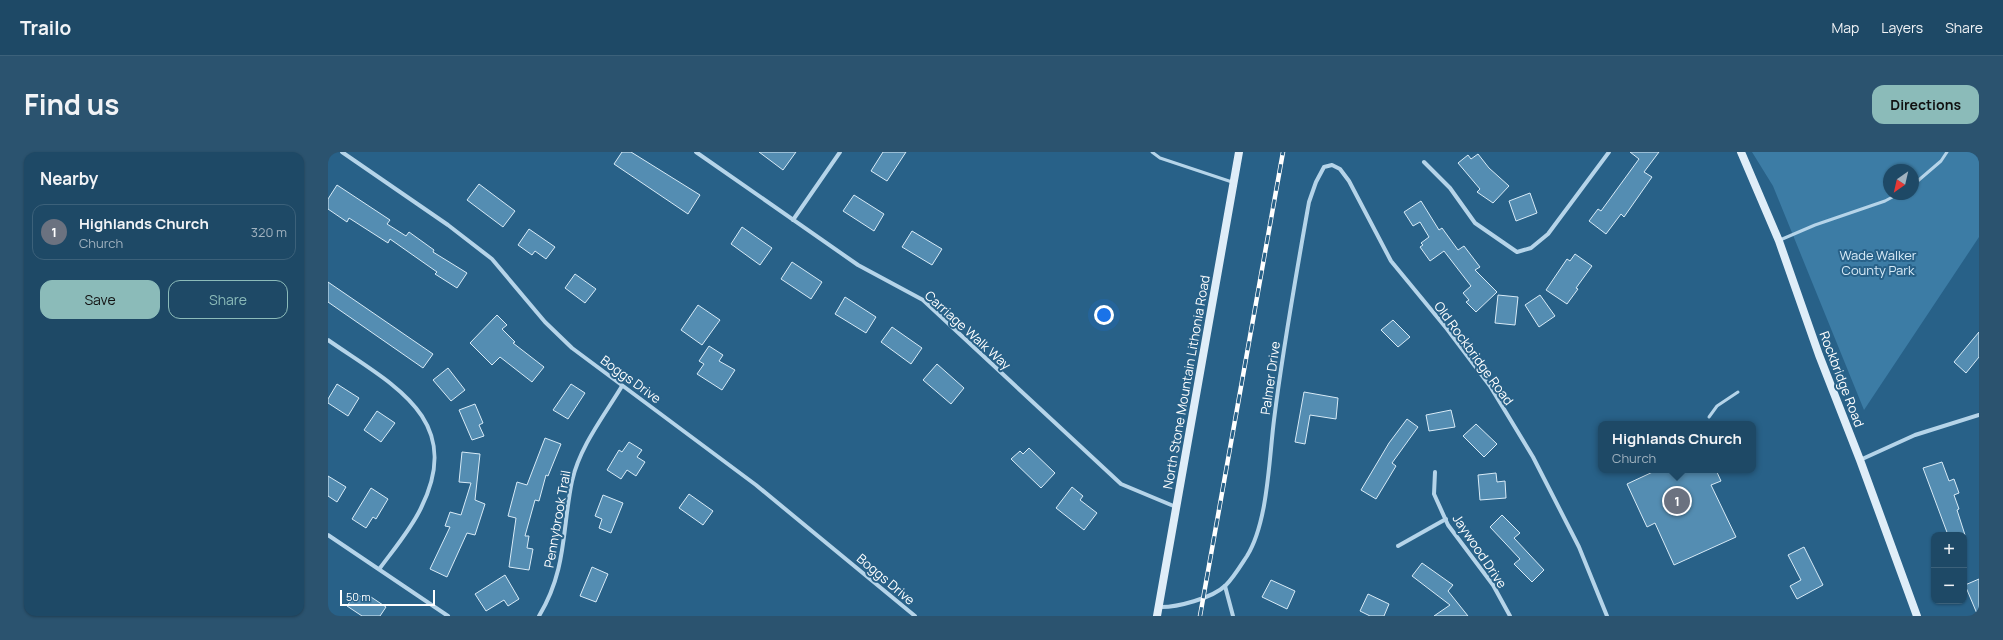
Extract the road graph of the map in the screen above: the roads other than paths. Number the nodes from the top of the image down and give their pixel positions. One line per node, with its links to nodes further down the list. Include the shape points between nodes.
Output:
1 (342, 152): 17 (street, Boggs Drive, via 448,225 492,259 545,322 572,348)
2 (696, 152): 14 (street, Carriage Walk Way)
3 (840, 152): 14 (street)
4 (1152, 152): 12 (lane, via 1160,158)
5 (1239, 152): 12 (main road, North Stone Mountain Lithonia Road)
6 (1609, 152): 9 (street, via 1548,234 1531,248 1517,252 1475,223 1450,188)
7 (1741, 152): 15 (main road, Rockbridge Road)
8 (1946, 152): 11 (lane)
9 (1424, 162)
10 (1324, 167): 28 (street, Palmer Drive, via 1308,202 1284,346 1268,485 1248,555); 36 (street, Old Rockbridge Road, via 1332,165 1340,169 1349,181 1391,261 1490,386 1533,457 1579,547)
11 (1919, 180)
12 (1234, 183): 23 (main road, North Stone Mountain Lithonia Road)
13 (1887, 200): 15 (lane, via 1815,225)
14 (793, 220): 23 (street, Carriage Walk Way, via 858,265 923,300 1121,484)
15 (1779, 241): 21 (main road, Rockbridge Road, via 1819,355)
16 (328, 340): 27 (street, via 396,387 413,402 433,438 436,458 432,483 421,509)
17 (622, 386): 31 (street, Pennybrook Trail, via 581,453 572,480 564,548 557,577); 32 (street, Boggs Drive, via 756,485)
18 (1738, 392): 20 (lane, via 1716,406)
19 (1979, 414): 21 (street, via 1915,435)
20 (1709, 417)
21 (1860, 460): 37 (main road, Rockbridge Road)
22 (1435, 472): 24 (street, Jaywood Drive, via 1434,494)
23 (1176, 507): 29 (main road, North Stone Mountain Lithonia Road)
24 (1446, 519): 26 (street); 35 (street, Jaywood Drive, via 1493,584)
25 (328, 534): 27 (street)
26 (1398, 546)
27 (380, 568): 30 (street)
28 (1225, 586): 29 (street, Palmer Drive, via 1203,598 1170,608); 34 (street)
29 (1158, 607): 33 (main road, North Stone Mountain Lithonia Road)
30 (448, 616)
31 (539, 616)
32 (915, 616)
33 (1157, 616)
34 (1233, 616)
35 (1510, 616)
36 (1607, 616)
37 (1917, 616)

